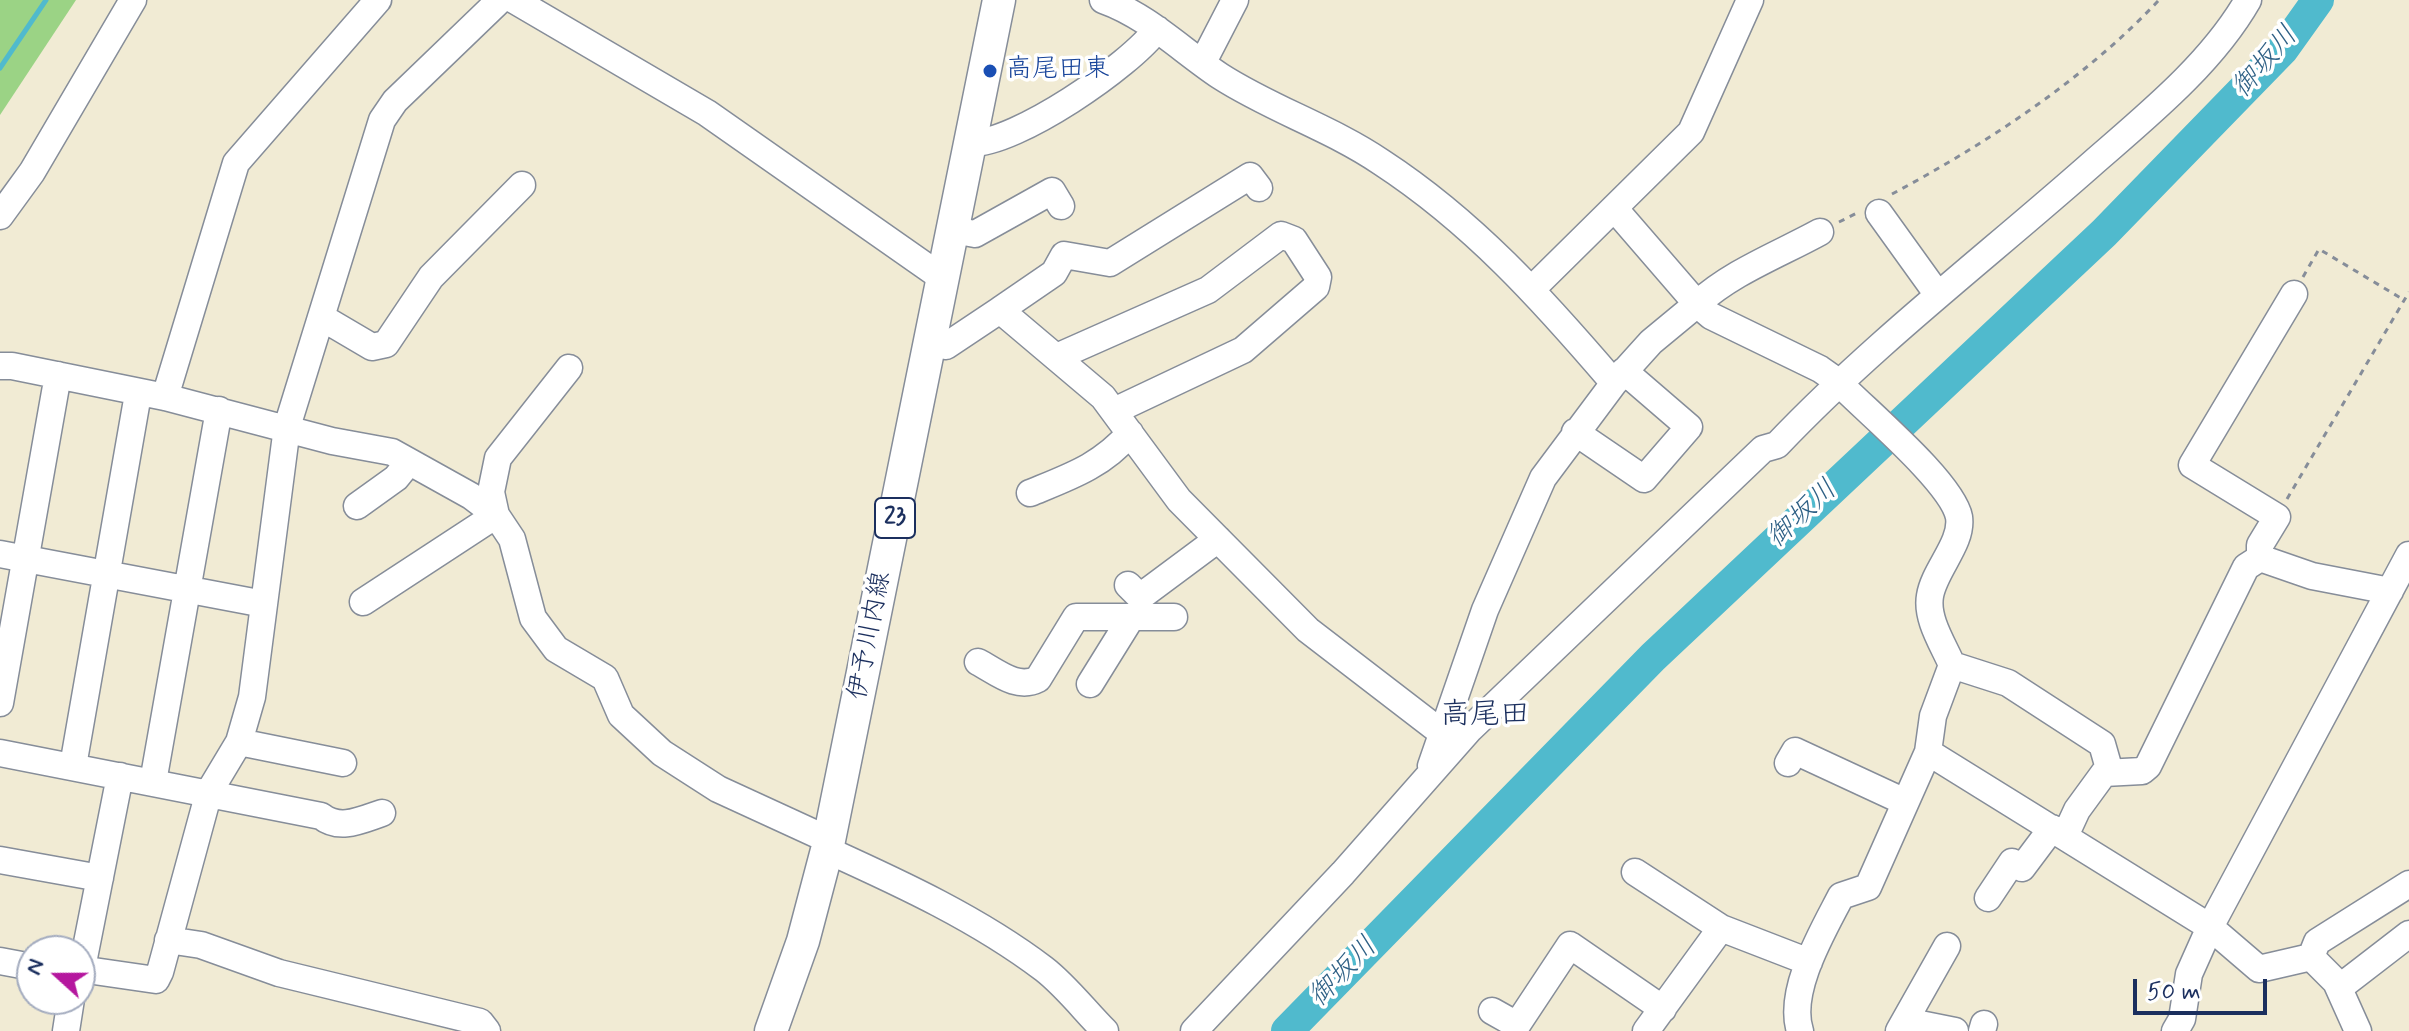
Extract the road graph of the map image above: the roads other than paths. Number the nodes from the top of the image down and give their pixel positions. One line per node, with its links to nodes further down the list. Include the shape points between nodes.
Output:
1 (133, 0): 18 (street, via 32,172)
2 (378, 0): 36 (street, via 236,163)
3 (500, 0): 27 (street, via 395,101 382,120)
4 (514, 0): 21 (street, via 707,113)
5 (999, 0): 12 (main road, 伊予川内線 / 23)
6 (1103, 0): 10 (street)
7 (1235, 0): 11 (street)
8 (1750, 0): 17 (street, via 1691,132)
9 (2248, 0): 24 (street, via 2196,66 2147,116)
10 (1157, 29): 11 (street); 12 (street, via 1142,49 1025,129 988,143)
11 (1203, 62): 22 (street, via 1379,160 1437,201)
12 (971, 143): 19 (main road, 伊予川内線 / 23)
13 (522, 185): 27 (street, via 431,277 386,344 372,347)
14 (1259, 188): 26 (street, via 1250,176 1110,263 1064,255 1054,273)
15 (1061, 206): 19 (street, via 1052,191 975,234)
16 (1875, 207): 24 (street)
17 (1614, 208): 22 (street); 25 (street)
18 (0, 216)
19 (953, 230): 21 (main road, 伊予川内線 / 23)
20 (1820, 232): 25 (street, via 1733,275)
21 (944, 279): 28 (main road, 伊予川内線 / 23)
22 (1533, 288): 33 (street)
23 (2294, 294): 49 (street, via 2192,465 2277,517 2260,545)
24 (1938, 295): 34 (street)
25 (1697, 304): 33 (street, via 1663,330); 34 (street, via 1711,316 1820,369)
26 (1000, 310): 28 (street, via 946,346); 29 (street)
27 (321, 317): 39 (street)
28 (930, 343): 77 (main road, 伊予川内線 / 23)
29 (1059, 356): 38 (street); 38 (street, via 1208,290 1281,235 1294,240 1318,277 1316,287 1243,350)
30 (0, 366): 32 (street)
31 (569, 368): 45 (street, via 498,458 491,492)
32 (58, 375): 35 (street); 48 (street)
33 (1619, 377): 40 (street); 40 (street, via 1689,427 1644,479)
34 (1840, 385): 59 (street, via 1934,477 1956,507 1960,521 1929,597 1932,621); 71 (street, via 1777,445 1763,449 1470,729)
35 (138, 394): 36 (street); 50 (street)
36 (165, 397): 37 (street)
37 (219, 410): 39 (street); 51 (street)
38 (1114, 411): 41 (street)
39 (287, 427): 42 (street, via 392,452); 54 (street)
40 (1575, 432): 62 (street, via 1525,516)
41 (1130, 433): 43 (street, via 1090,469); 46 (street, via 1179,500)
42 (409, 462): 44 (street); 45 (street)
43 (1030, 493)
44 (357, 506)
45 (496, 515): 53 (street); 77 (street, via 512,539 533,618 556,649 605,678 621,715 662,753 718,789)
46 (1218, 539): 55 (street); 62 (street, via 1308,630)
47 (2409, 555): 52 (street)
48 (13, 557): 50 (street); 57 (street)
49 (2260, 558): 52 (street, via 2312,576); 69 (street, via 2246,567 2148,766 2142,771)
50 (107, 574): 51 (street); 68 (street)
51 (187, 589): 54 (street); 72 (street)
52 (2390, 591): 83 (street)
53 (363, 602)
54 (264, 604): 63 (street, via 252,697)
55 (1135, 604): 56 (street); 58 (street, via 1076,617 1038,679 1028,684); 60 (street)
56 (1174, 617)
57 (4, 654): 61 (street)
58 (978, 662)
59 (1952, 665): 64 (street, via 1933,716); 69 (street, via 2008,683 2102,744)
60 (1090, 684)
61 (0, 703)
62 (1442, 733): 71 (street)
63 (239, 742): 66 (street); 73 (street)
64 (1928, 752): 74 (street); 76 (street)
65 (0, 753): 68 (street)
66 (343, 763)
67 (1788, 763): 74 (street, via 1795,751)
68 (73, 766): 70 (street)
69 (2110, 772): 76 (street)
70 (120, 776): 72 (street); 80 (street)
71 (1428, 777): 99 (street)
72 (153, 782): 73 (street)
73 (209, 792): 75 (street, via 338,823); 87 (street)
74 (1905, 802): 90 (street, via 1868,887 1841,896)
75 (382, 813)
76 (2058, 832): 82 (street, via 2022,868 2012,862); 83 (street)
77 (828, 845): 97 (main road, 伊予川内線 / 23, via 803,941); 98 (street, via 992,934 1046,971)
78 (0, 860): 80 (street)
79 (1635, 872): 84 (street)
80 (100, 878): 86 (street)
81 (2409, 884): 89 (street, via 2317,942)
82 (1988, 898)
83 (2210, 927): 89 (street, via 2259,969); 103 (street, via 2189,974)
84 (1721, 928): 90 (street); 93 (street)
85 (2409, 934): 92 (street)
86 (88, 935)
87 (168, 940): 91 (street, via 156,980); 96 (street, via 480,1022)
88 (1947, 946): 95 (street)
89 (2311, 957): 92 (street)
90 (1809, 962): 101 (street, via 1799,999)
91 (96, 971)
92 (2339, 988): 104 (street)
93 (1663, 1009): 94 (street, via 1570,945 1517,1025); 100 (street)
94 (1492, 1011)
95 (1902, 1026): 102 (street)
96 (487, 1031)
97 (771, 1031)
98 (1105, 1031)
99 (1194, 1031)
100 (1646, 1031)
101 (1800, 1031)
102 (1955, 1031)
103 (2175, 1031)
104 (2358, 1031)

